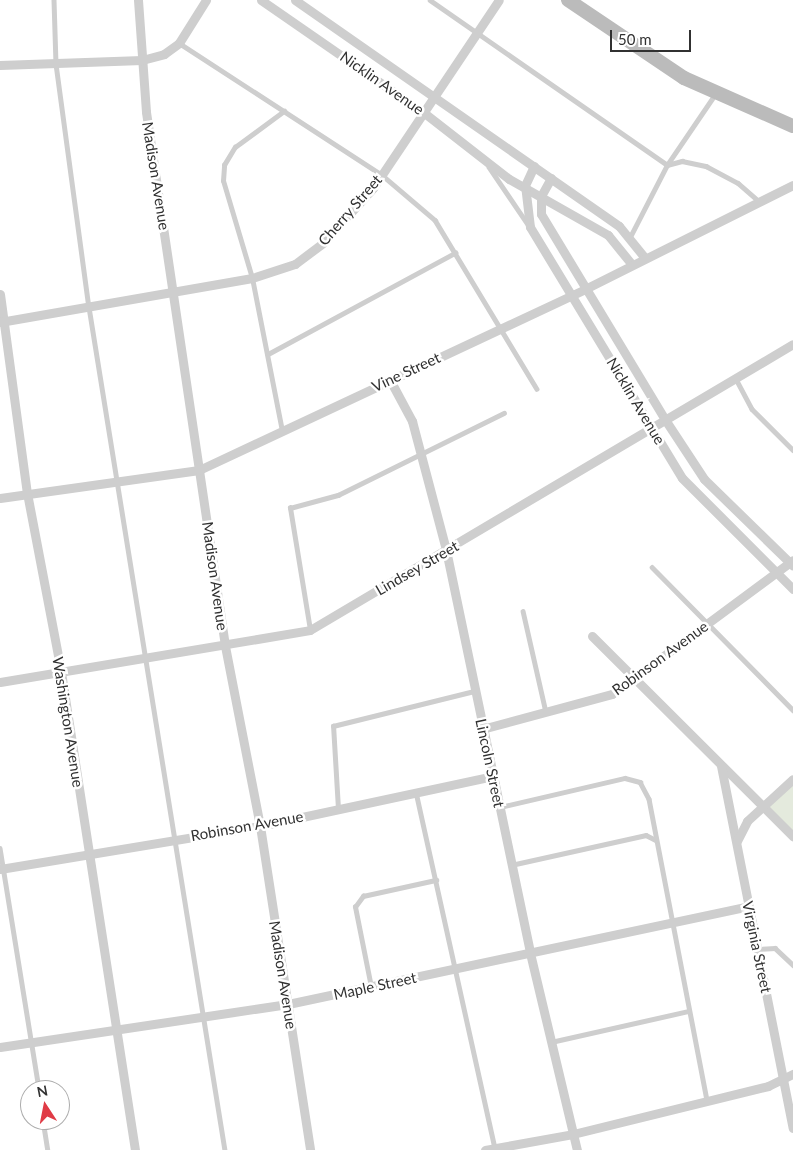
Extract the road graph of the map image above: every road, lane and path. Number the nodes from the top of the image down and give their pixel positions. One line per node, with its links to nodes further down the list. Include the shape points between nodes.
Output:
1 (54, 0): 12 (lane)
2 (138, 0): 11 (street, Madison Avenue)
3 (206, 0): 10 (street)
4 (261, 0): 17 (street, Nicklin Avenue)
5 (295, 0): 15 (street, Nicklin Avenue)
6 (430, 0): 9 (lane)
7 (499, 0): 9 (street, Cherry Street)
8 (568, 0): 14 (main road, via 665,67)
9 (477, 32): 15 (street, Cherry Street); 20 (lane)
10 (179, 43): 11 (street, via 164,54); 16 (lane)
11 (142, 60): 12 (street); 35 (street, Madison Avenue)
12 (56, 64): 13 (street); 38 (lane)
13 (0, 65)
14 (717, 92): 18 (main road); 20 (lane)
15 (434, 94): 17 (street, Cherry Street); 21 (street, Nicklin Avenue)
16 (284, 111): 22 (lane); 33 (lane, via 235,147 224,165 223,181)
17 (424, 112): 19 (street, Nicklin Avenue); 22 (street, Cherry Street)
18 (793, 126)
19 (487, 164): 25 (street, Nicklin Avenue); 28 (lane)
20 (667, 165): 27 (lane, via 682,161 706,166 738,183); 29 (lane)
21 (534, 166): 23 (street, Nicklin Avenue); 25 (street)
22 (382, 174): 30 (lane, via 435,220); 33 (street, Cherry Street, via 324,242 295,264)
23 (551, 178): 26 (street); 29 (street, Nicklin Avenue)
24 (793, 184): 27 (street, Vine Street)
25 (525, 185): 26 (street, Nicklin Avenue); 28 (street, Nicklin Avenue)
26 (541, 196): 32 (street, Nicklin Avenue, via 608,235); 34 (street, Nicklin Avenue, via 541,214)
27 (760, 201): 31 (street, Vine Street)
28 (530, 227): 37 (street, Nicklin Avenue)
29 (630, 237): 31 (street, Nicklin Avenue)
30 (454, 253): 40 (lane); 42 (lane)
31 (644, 258): 32 (street, Vine Street)
32 (632, 265): 34 (street, Vine Street)
33 (252, 278): 35 (street, Cherry Street); 42 (lane)
34 (587, 288): 37 (street, Vine Street); 47 (street, Nicklin Avenue)
35 (174, 292): 38 (street, Cherry Street); 52 (street, Madison Avenue)
36 (0, 294): 39 (street, Washington Avenue)
37 (572, 295): 40 (street, Vine Street); 48 (street, Nicklin Avenue)
38 (89, 307): 39 (street, Cherry Street); 53 (lane)
39 (2, 321): 54 (street, Washington Avenue)
40 (500, 329): 44 (street, Vine Street); 45 (lane)
41 (793, 344): 43 (street, Lindsey Street)
42 (268, 354): 49 (lane)
43 (735, 377): 47 (street, Lindsey Street); 50 (lane, via 752,409)
44 (390, 380): 49 (street, Vine Street); 51 (street, Lincoln Street)
45 (537, 390)
46 (504, 413): 51 (lane)
47 (664, 418): 48 (street, Lindsey Street); 57 (street, Nicklin Avenue, via 704,479)
48 (651, 426): 56 (street, Lindsey Street); 59 (street, Nicklin Avenue, via 699,499)
49 (282, 431): 52 (street, Vine Street)
50 (793, 450)
51 (422, 454): 56 (street, Lincoln Street); 63 (lane, via 338,495 290,508)
52 (199, 470): 53 (street, Vine Street); 65 (street, Madison Avenue)
53 (119, 480): 54 (street, Vine Street); 66 (lane)
54 (27, 493): 55 (street, Vine Street); 67 (street, Washington Avenue)
55 (0, 498)
56 (446, 550): 63 (street, Lindsey Street); 70 (street, Lincoln Street)
57 (792, 563): 59 (street, Robinson Avenue)
58 (652, 567): 62 (lane)
59 (777, 573): 60 (street, Nicklin Avenue); 62 (street, Robinson Avenue)
60 (793, 589)
61 (522, 611): 72 (lane)
62 (706, 625): 68 (street, Robinson Avenue); 71 (lane)
63 (310, 630): 65 (street, Lindsey Street)
64 (592, 636): 68 (street)
65 (225, 646): 66 (street, Lindsey Street); 81 (street, Madison Avenue)
66 (146, 658): 67 (street, Lindsey Street); 83 (lane)
67 (61, 672): 69 (street, Lindsey Street); 87 (street, Washington Avenue)
68 (634, 678): 72 (street, Robinson Avenue, via 588,704); 74 (street)
69 (0, 682)
70 (474, 691): 73 (street, Lincoln Street); 80 (lane, via 333,726)
71 (793, 710)
72 (546, 714): 73 (street, Robinson Avenue)
73 (482, 729): 75 (street, Lincoln Street)
74 (721, 766): 79 (street); 85 (street, Virginia Street)
75 (493, 776): 77 (street, Robinson Avenue); 78 (street, Lincoln Street)
76 (793, 779): 79 (street)
77 (416, 792): 80 (street, Robinson Avenue); 90 (lane)
78 (500, 807): 84 (lane, via 626,778 640,782 649,799); 88 (street, Lincoln Street)
79 (764, 808): 82 (street); 85 (street, via 747,821)
80 (338, 809): 81 (street, Robinson Avenue)
81 (260, 826): 83 (street, Robinson Avenue); 98 (street, Madison Avenue)
82 (793, 836)
83 (176, 838): 87 (street, Robinson Avenue); 100 (lane)
84 (656, 840): 88 (lane, via 646,835); 92 (lane)
85 (737, 844): 91 (street, Virginia Street)
86 (0, 848): 89 (lane)
87 (89, 851): 89 (street, Robinson Avenue); 101 (street, Washington Avenue)
88 (512, 865): 94 (street, Lincoln Street)
89 (1, 869): 103 (lane)
90 (436, 880): 96 (lane); 97 (lane, via 362,896 355,907)
91 (748, 906): 92 (street, Maple Street); 93 (street, Virginia Street)
92 (671, 923): 94 (street, Maple Street); 99 (lane)
93 (757, 949): 95 (lane, via 774,948); 105 (street, Virginia Street)
94 (530, 953): 96 (street, Maple Street); 102 (street, Lincoln Street)
95 (793, 965)
96 (457, 968): 97 (street, Maple Street); 111 (lane)
97 (371, 987): 98 (street, Maple Street)
98 (288, 1004): 100 (street, Maple Street); 115 (street, Madison Avenue)
99 (689, 1011): 102 (lane); 107 (lane)
100 (205, 1014): 101 (street, Maple Street); 114 (lane)
101 (118, 1031): 103 (street, Maple Street); 113 (street, Washington Avenue)
102 (551, 1042): 110 (street, Lincoln Street)
103 (32, 1043): 104 (street, Maple Street); 106 (lane)
104 (0, 1047)
105 (789, 1076): 107 (street); 108 (street, Virginia Street)
106 (38, 1080)
107 (707, 1101): 110 (street)
108 (793, 1128)
109 (45, 1130): 112 (lane)
110 (573, 1134): 111 (street); 117 (street, Lincoln Street)
111 (495, 1148): 116 (street)
112 (48, 1150)
113 (135, 1150)
114 (224, 1150)
115 (310, 1150)
116 (485, 1150)
117 (577, 1150)

